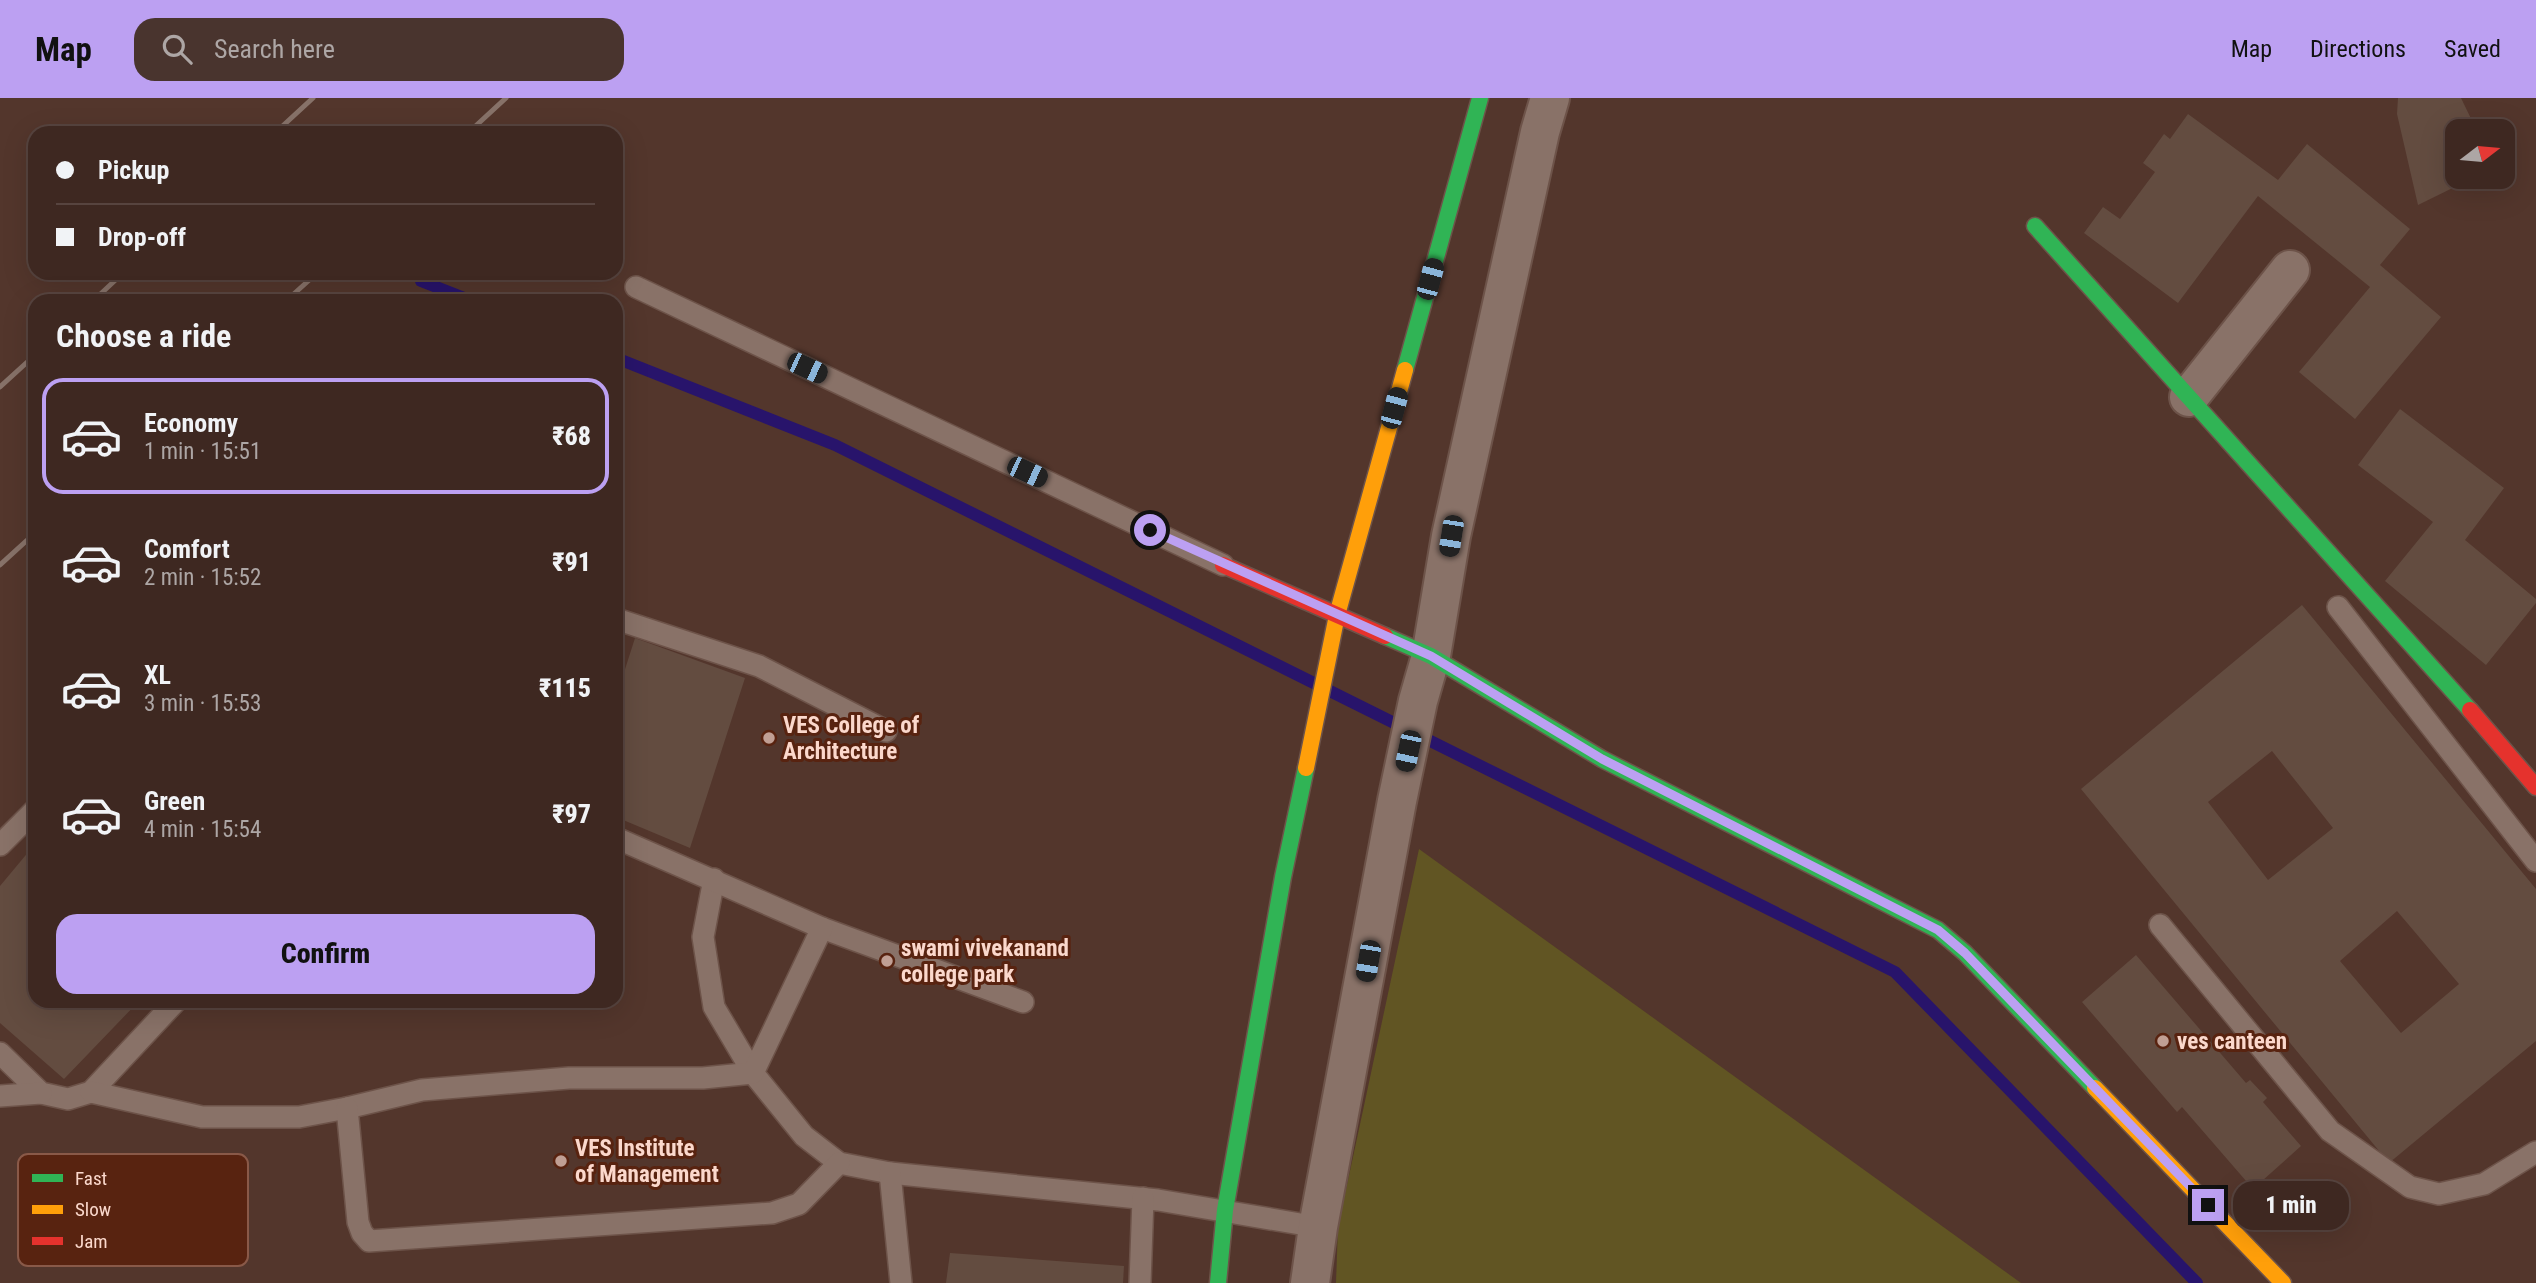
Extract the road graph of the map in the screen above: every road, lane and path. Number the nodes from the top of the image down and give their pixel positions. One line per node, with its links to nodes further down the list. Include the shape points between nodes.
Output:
1 (1480, 98): 9 (street)
2 (1550, 98): 11 (street, via 1451,536)
3 (2035, 226): 6 (street)
4 (2290, 270): 6 (street)
5 (636, 287): 7 (lane)
6 (2189, 397): 13 (street)
7 (1223, 565): 9 (street)
8 (2338, 607): 17 (lane)
9 (1337, 615): 11 (street); 33 (street, via 1283,877)
10 (623, 621): 12 (lane, via 759,666)
11 (1431, 656): 34 (street, via 1397,801); 39 (street, via 1602,759 1938,930)
12 (886, 731)
13 (2536, 787)
14 (28, 817): 16 (lane)
15 (623, 841): 18 (lane)
16 (0, 845)
17 (2536, 861)
18 (714, 879): 20 (lane); 24 (lane, via 703,937 713,1007)
19 (2160, 925): 29 (lane, via 2330,1132 2410,1187 2439,1194 2484,1184)
20 (822, 928): 21 (lane); 24 (lane)
21 (1023, 1002)
22 (169, 1008): 25 (lane)
23 (0, 1053): 26 (lane)
24 (753, 1073): 28 (lane, via 703,1078 569,1078 422,1090); 30 (lane, via 804,1136)
25 (91, 1092): 26 (lane, via 68,1099); 28 (lane, via 202,1117 299,1117)
26 (41, 1093): 27 (lane)
27 (0, 1097)
28 (347, 1108): 30 (lane, via 358,1222 369,1241 772,1213 799,1204)
29 (2536, 1152)
30 (839, 1163): 31 (lane)
31 (890, 1173): 32 (lane); 35 (lane)
32 (1143, 1198): 33 (lane); 36 (lane)
33 (1226, 1210): 34 (lane); 37 (street)
34 (1318, 1227): 38 (street)
35 (901, 1283)
36 (1140, 1283)
37 (1218, 1283)
38 (1310, 1283)
39 (2283, 1283)

